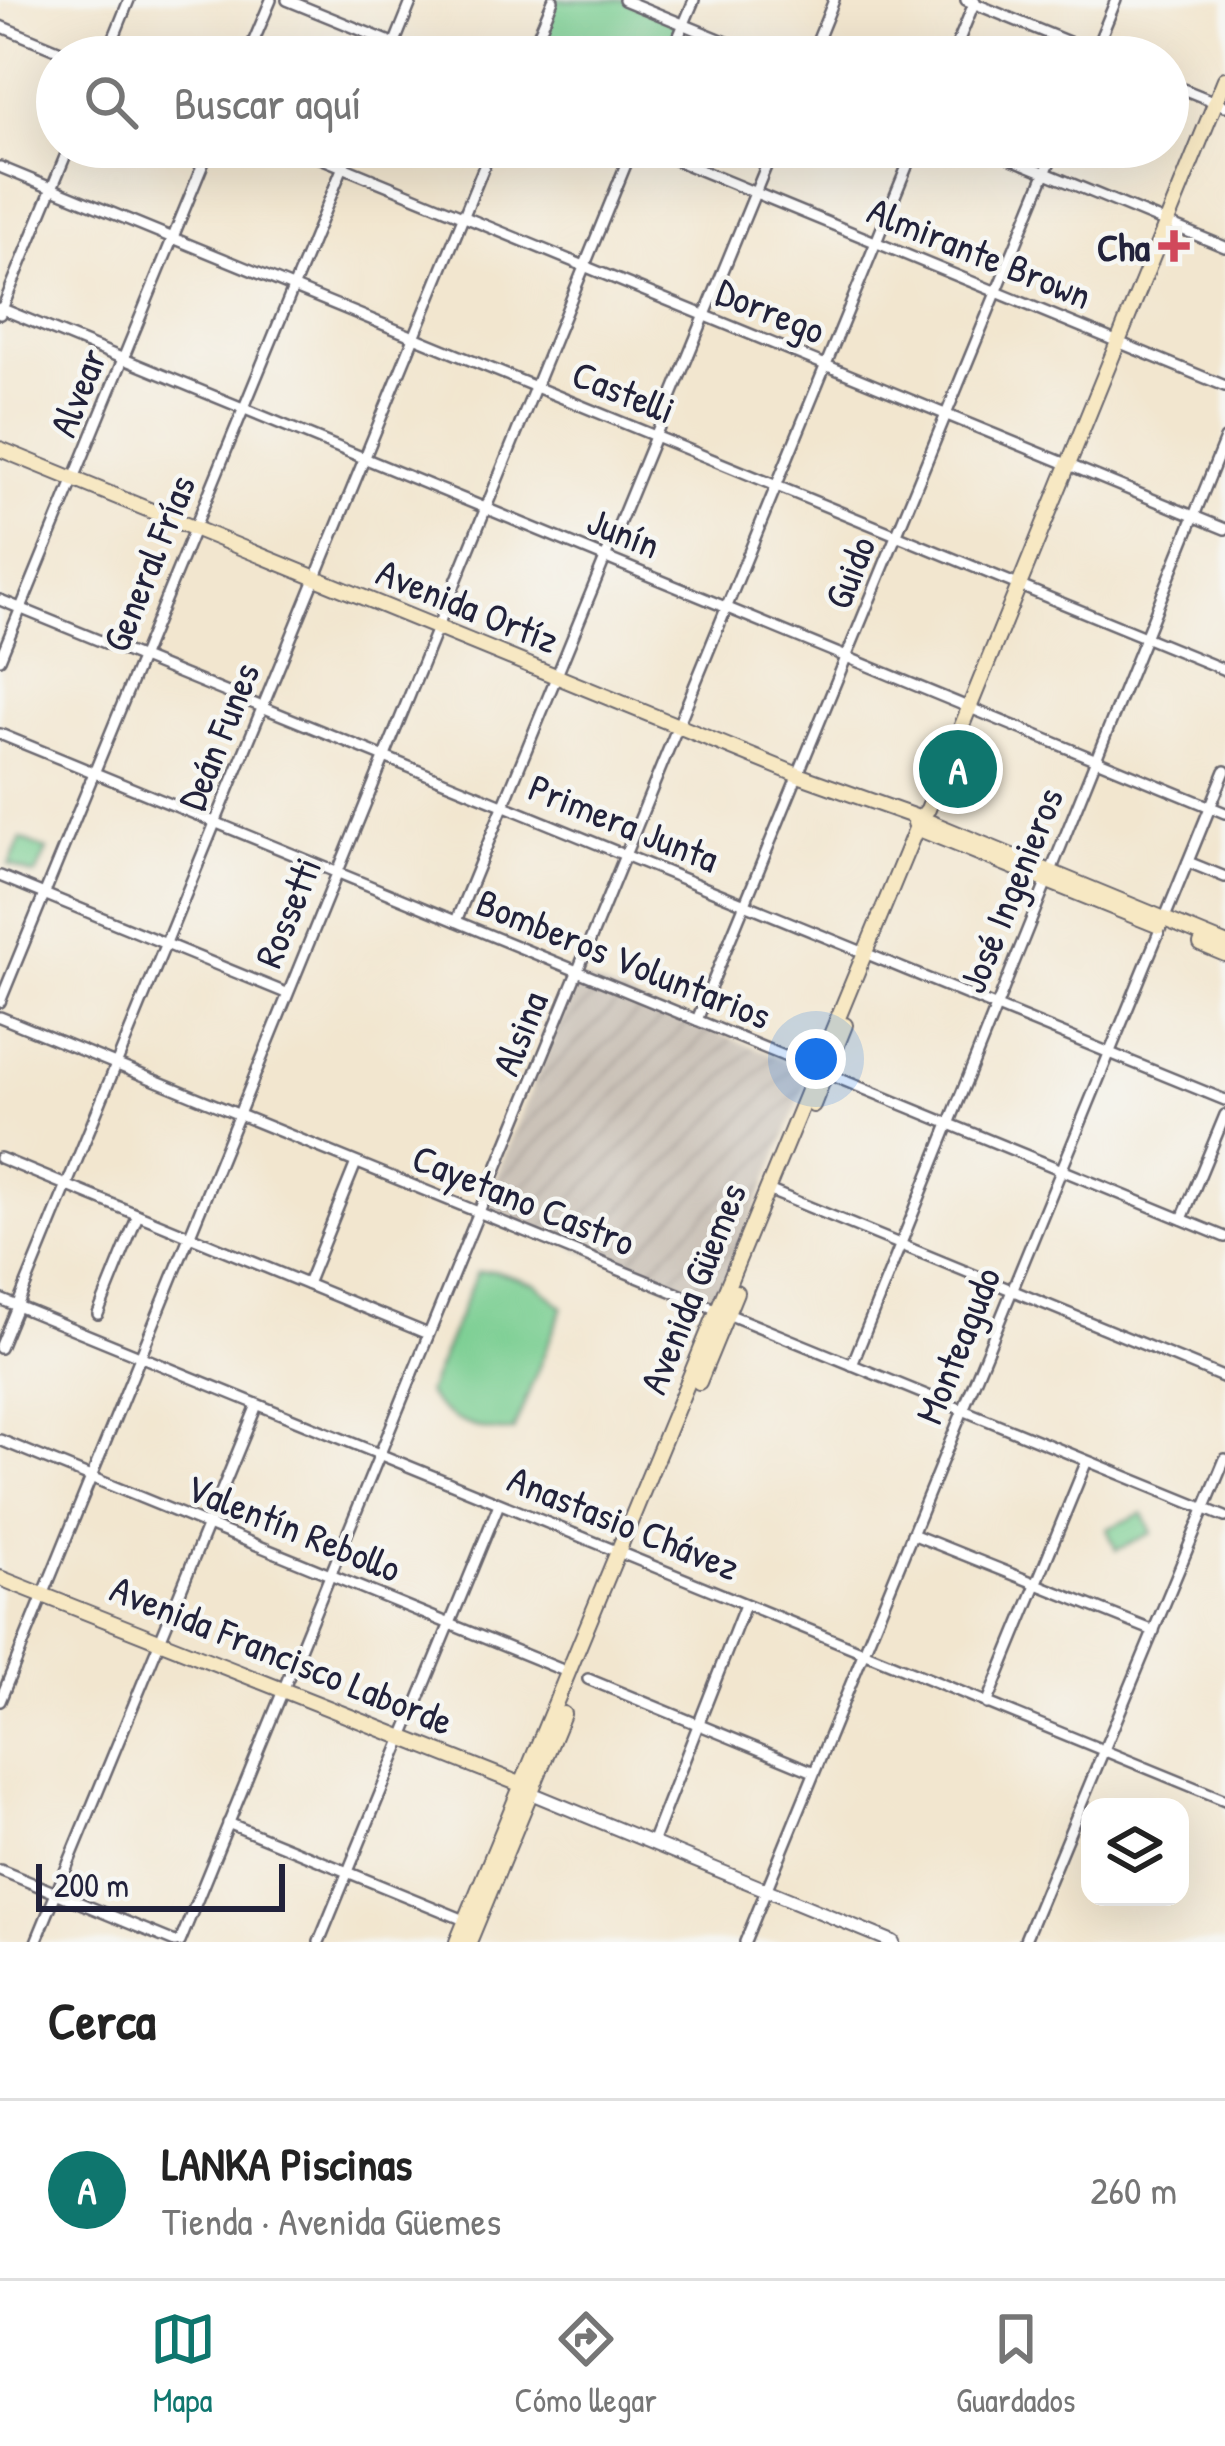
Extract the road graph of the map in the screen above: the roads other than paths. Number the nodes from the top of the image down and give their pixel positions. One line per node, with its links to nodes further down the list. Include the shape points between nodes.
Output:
1 (129, 0): 13 (street)
2 (271, 0): 14 (street)
3 (287, 0): 15 (street)
4 (412, 0): 16 (street)
5 (553, 0): 17 (street)
6 (624, 0): 11 (street)
7 (694, 0): 11 (street)
8 (835, 0): 20 (street)
9 (1116, 0): 23 (street)
10 (972, 1): 21 (street); 22 (street)
11 (684, 24): 18 (street); 19 (street)
12 (0, 26): 24 (street)
13 (114, 36)
14 (256, 36)
15 (377, 36)
16 (397, 36)
17 (538, 36)
18 (679, 36)
19 (713, 36)
20 (820, 36)
21 (960, 36)
22 (1052, 36)
23 (1104, 36)
24 (36, 41)
25 (1225, 79): 27 (main road, Avenida Güemes)
26 (1189, 91): 27 (street)
27 (1220, 104): 44 (main road, Avenida Güemes)
28 (0, 167): 41 (street, Castelli)
29 (60, 168): 41 (street)
30 (201, 168): 45 (street, Alvear)
31 (343, 168): 49 (street, General Frías)
32 (345, 168): 43 (street, Dorrego)
33 (484, 168): 43 (street, Deán Funes)
34 (624, 168): 48 (street, Rossetti)
35 (695, 168): 42 (street, Almirante Brown)
36 (765, 168): 42 (street)
37 (906, 168): 46 (street, Alsina)
38 (1033, 168): 40 (street)
39 (1047, 168): 40 (street, Guido)
40 (1045, 173): 44 (street); 50 (street, Guido)
41 (52, 188): 45 (street, Castelli); 51 (street)
42 (755, 193): 46 (street, Almirante Brown); 52 (street)
43 (464, 217): 48 (street, Dorrego); 53 (street, Deán Funes)
44 (1166, 222): 47 (street); 54 (main road, Avenida Güemes)
45 (173, 238): 49 (street, Castelli); 55 (street, Alvear)
46 (876, 242): 50 (street, Almirante Brown); 56 (street, Alsina)
47 (1225, 247)
48 (584, 266): 52 (street, Dorrego); 58 (street, Rossetti)
49 (293, 288): 53 (street, Castelli); 59 (street, General Frías)
50 (997, 290): 54 (street, Almirante Brown); 60 (street, Guido)
51 (1, 310): 55 (street, Junín)
52 (705, 316): 56 (street, Dorrego); 61 (street)
53 (414, 337): 58 (street, Castelli); 64 (street, Deán Funes)
54 (1118, 341): 57 (street, Almirante Brown); 65 (main road, Avenida Güemes)
55 (123, 359): 59 (street, Junín); 66 (street, Alvear)
56 (825, 365): 60 (street, Dorrego); 67 (street, Alsina)
57 (1225, 386)
58 (535, 387): 61 (street, Castelli); 68 (street, Rossetti)
59 (244, 409): 64 (street, Junín); 70 (street, General Frías)
60 (946, 415): 65 (street, Dorrego); 72 (street, Guido)
61 (655, 436): 67 (street, Castelli); 73 (street)
62 (1225, 439): 69 (street, José Ingenieros)
63 (0, 449): 66 (main road, Avenida Ortíz)
64 (364, 458): 68 (street, Junín); 74 (street, Deán Funes)
65 (1067, 464): 69 (street, Dorrego); 75 (main road, Avenida Güemes)
66 (74, 479): 70 (main road, Avenida Ortíz); 78 (street, Alvear)
67 (776, 486): 72 (street, Castelli); 77 (street, Alsina)
68 (485, 507): 73 (street, Junín); 79 (street, Rossetti)
69 (1194, 516): 71 (street, Dorrego); 80 (street, José Ingenieros)
70 (195, 529): 74 (main road, Avenida Ortíz); 82 (street, General Frías)
71 (1225, 529)
72 (896, 535): 75 (street, Castelli); 81 (street, Guido)
73 (605, 557): 77 (street, Junín); 85 (street)
74 (315, 578): 79 (main road, Avenida Ortíz); 87 (street, Deán Funes)
75 (1018, 585): 80 (street, Castelli); 86 (main road, Avenida Güemes)
76 (0, 600): 78 (street, Primera Junta)
77 (726, 607): 81 (street, Junín); 88 (street, Alsina)
78 (21, 608): 82 (street, Primera Junta); 83 (street, Alvear)
79 (436, 627): 85 (main road, Avenida Ortíz); 90 (street, Rossetti)
80 (1145, 637): 84 (street, Castelli); 91 (street, José Ingenieros)
81 (847, 656): 86 (street, Junín); 94 (street, Guido)
82 (142, 658): 87 (street, Primera Junta); 93 (street, General Frías)
83 (0, 659)
84 (1225, 670)
85 (556, 676): 88 (main road, Avenida Ortíz); 95 (street)
86 (969, 706): 91 (street, Junín); 98 (main road, Avenida Güemes)
87 (262, 707): 90 (street, Primera Junta); 99 (street, Deán Funes)
88 (677, 726): 94 (main road, Avenida Ortíz); 100 (street, Alsina)
89 (0, 734): 93 (street, Bomberos Voluntarios)
90 (383, 756): 95 (street, Primera Junta); 102 (street, Rossetti)
91 (1096, 758): 96 (street, Junín); 105 (street, José Ingenieros)
92 (1225, 771): 96 (street, Monteagudo)
93 (94, 772): 99 (street, Bomberos Voluntarios); 106 (street, General Frías)
94 (797, 775): 98 (main road, Avenida Ortíz); 107 (street, Guido)
95 (503, 806): 100 (street, Primera Junta); 108 (street)
96 (1210, 807): 97 (street, Junín); 101 (street, Monteagudo)
97 (1225, 813)
98 (921, 821): 105 (main road, Avenida Ortíz); 112 (main road, Avenida Güemes)
99 (215, 822): 102 (street, Bomberos Voluntarios); 110 (street, Deán Funes)
100 (624, 855): 107 (street, Primera Junta); 114 (street, Alsina)
101 (1188, 862): 104 (street); 109 (street, Monteagudo)
102 (335, 872): 108 (street, Bomberos Voluntarios); 115 (street, Rossetti)
103 (0, 876): 106 (street)
104 (1225, 877)
105 (1048, 878): 109 (main road, Avenida Ortíz); 117 (street, José Ingenieros)
106 (44, 894): 110 (street); 116 (street, General Frías)
107 (745, 904): 112 (street, Primera Junta); 119 (street, Guido)
108 (456, 921): 114 (street, Bomberos Voluntarios)
109 (1164, 923): 111 (main road, Avenida Ortíz); 113 (main road, Avenida Ortíz); 120 (street, Monteagudo)
110 (165, 944): 115 (street); 121 (street, Deán Funes)
111 (1225, 944)
112 (869, 954): 117 (street, Primera Junta); 122 (main road, Avenida Güemes)
113 (1225, 954)
114 (577, 970): 119 (street, Bomberos Voluntarios); 132 (street, Alsina)
115 (286, 993): 124 (street, Rossetti)
116 (0, 1002)
117 (995, 1006): 120 (street, Primera Junta); 126 (street, José Ingenieros)
118 (0, 1017): 121 (street, Cayetano Castro)
119 (697, 1020): 122 (street, Bomberos Voluntarios)
120 (1110, 1053): 123 (street, Primera Junta); 129 (street, Monteagudo)
121 (116, 1064): 124 (street, Cayetano Castro); 130 (street, Deán Funes)
122 (821, 1071): 126 (street, Bomberos Voluntarios); 131 (main road, Avenida Güemes)
123 (1225, 1100)
124 (237, 1114): 128 (street, Cayetano Castro); 135 (street, Rossetti)
125 (1225, 1115): 134 (street)
126 (949, 1122): 129 (street, Bomberos Voluntarios); 137 (street, José Ingenieros)
127 (0, 1158): 130 (street)
128 (356, 1163): 132 (street, Cayetano Castro); 138 (street)
129 (1062, 1170): 134 (street, Bomberos Voluntarios); 139 (street, Monteagudo)
130 (66, 1186): 133 (street); 141 (street, Deán Funes)
131 (772, 1191): 137 (street); 142 (main road, Avenida Güemes)
132 (478, 1213): 142 (street, Cayetano Castro); 144 (street, Alsina)
133 (139, 1215): 135 (street); 143 (street)
134 (1182, 1219): 136 (street, Bomberos Voluntarios)
135 (188, 1235): 138 (street); 146 (street, Rossetti)
136 (1225, 1237)
137 (900, 1244): 139 (street); 147 (street, José Ingenieros)
138 (307, 1284): 144 (street)
139 (1012, 1291): 148 (street); 150 (street, Monteagudo)
140 (0, 1299): 141 (street, Anastasio Chávez)
141 (17, 1306): 145 (street, Deán Funes); 146 (street, Anastasio Chávez)
142 (723, 1312): 147 (street, Cayetano Castro); 161 (main road, Avenida Güemes)
143 (98, 1315)
144 (428, 1334): 152 (street, Alsina)
145 (0, 1348)
146 (139, 1356): 149 (street, Anastasio Chávez); 155 (street, Rossetti)
147 (852, 1365): 150 (street, Cayetano Castro)
148 (1225, 1378)
149 (257, 1405): 152 (street, Anastasio Chávez); 159 (street)
150 (962, 1412): 154 (street, Cayetano Castro); 160 (street, Monteagudo)
151 (0, 1440): 155 (street, Valentín Rebollo)
152 (379, 1455): 156 (street, Anastasio Chávez); 162 (street, Alsina)
153 (1225, 1459): 157 (street)
154 (1086, 1463): 157 (street, Cayetano Castro); 164 (street)
155 (91, 1477): 159 (street, Valentín Rebollo); 165 (street, Rossetti)
156 (499, 1504): 161 (street, Anastasio Chávez); 167 (street)
157 (1205, 1509): 158 (street, Cayetano Castro); 168 (street)
158 (1225, 1516)
159 (208, 1525): 162 (street, Valentín Rebollo); 169 (street)
160 (912, 1534): 164 (street); 170 (street, Monteagudo)
161 (624, 1555): 166 (street, Anastasio Chávez); 180 (main road, Avenida Güemes)
162 (330, 1575): 167 (street, Valentín Rebollo); 173 (street, Alsina)
163 (0, 1582): 165 (main road, Avenida Francisco Laborde)
164 (1036, 1584): 168 (street); 175 (street)
165 (41, 1599): 169 (main road, Avenida Francisco Laborde); 174 (street, Rossetti)
166 (745, 1605): 170 (street, Anastasio Chávez); 176 (street)
167 (450, 1624): 171 (street, Valentín Rebollo); 177 (street)
168 (1154, 1631): 178 (street)
169 (158, 1645): 173 (main road, Avenida Francisco Laborde); 187 (street)
170 (863, 1654): 175 (street, Anastasio Chávez); 179 (street, Monteagudo)
171 (565, 1671)
172 (588, 1679): 176 (street)
173 (281, 1694): 177 (main road, Avenida Francisco Laborde); 182 (street, Alsina)
174 (0, 1701)
175 (987, 1705): 178 (street, Anastasio Chávez)
176 (698, 1725): 179 (street); 183 (street)
177 (401, 1742): 180 (main road, Avenida Francisco Laborde); 185 (street)
178 (1104, 1753): 181 (street, Anastasio Chávez); 196 (street)
179 (814, 1772): 186 (street, Monteagudo)
180 (529, 1792): 183 (street, Avenida Francisco Laborde); 188 (main road, Avenida Güemes)
181 (1225, 1800)
182 (228, 1823): 185 (street); 190 (street, Alsina)
183 (652, 1843): 186 (street, Avenida Francisco Laborde)
184 (0, 1870): 187 (street)
185 (348, 1872): 188 (street); 191 (street)
186 (766, 1891): 194 (street, Monteagudo); 195 (street, Avenida Francisco Laborde)
187 (56, 1893): 189 (street); 190 (street)
188 (471, 1923): 192 (main road); 193 (main road)
189 (36, 1942)
190 (177, 1942)
191 (319, 1942)
192 (457, 1942)
193 (469, 1942)
194 (745, 1942)
195 (892, 1942)
196 (1024, 1942)

